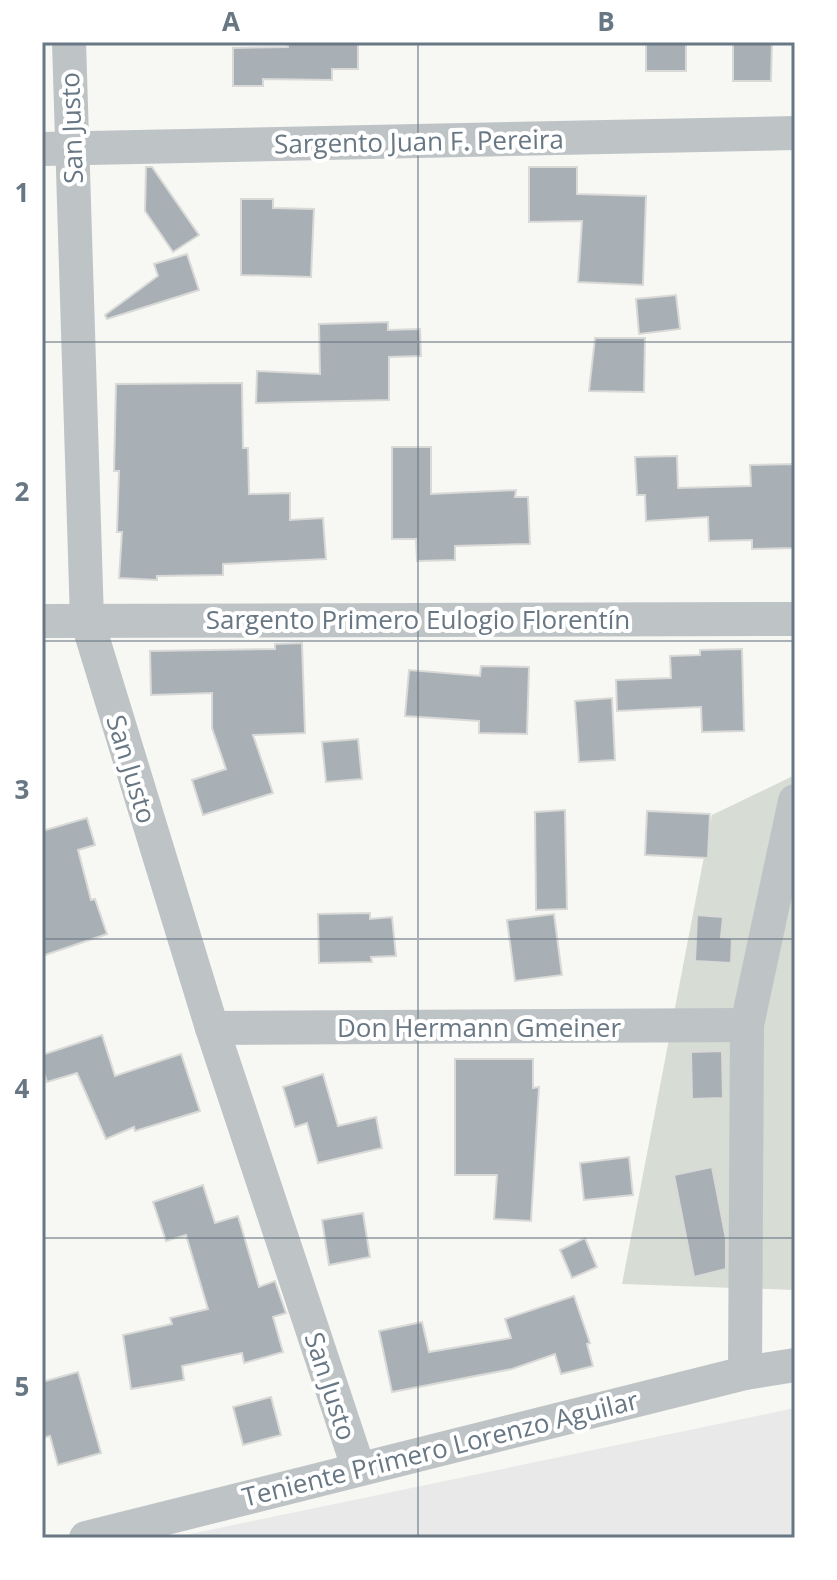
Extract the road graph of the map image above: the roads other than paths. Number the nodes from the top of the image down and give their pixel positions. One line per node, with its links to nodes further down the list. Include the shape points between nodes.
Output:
1 (69, 42): 3 (street, San Justo)
2 (795, 133): 3 (street, Sargento Juan F. Pereira)
3 (57, 148): 5 (street, San Justo)
4 (795, 619): 5 (street, Sargento Primero Eulogio Florentín)
5 (87, 620): 6 (street, Sargento Primero Eulogio Florentín); 9 (street, San Justo)
6 (42, 621)
7 (795, 801): 8 (street)
8 (747, 1025): 9 (street, Don Hermann Gmeiner); 11 (street)
9 (212, 1028): 12 (street, San Justo)
10 (795, 1365): 11 (street, Teniente Primero Lorenzo Aguilar)
11 (745, 1373): 12 (street, Teniente Primero Lorenzo Aguilar)
12 (358, 1467): 13 (street, Teniente Primero Lorenzo Aguilar)
13 (86, 1538)

